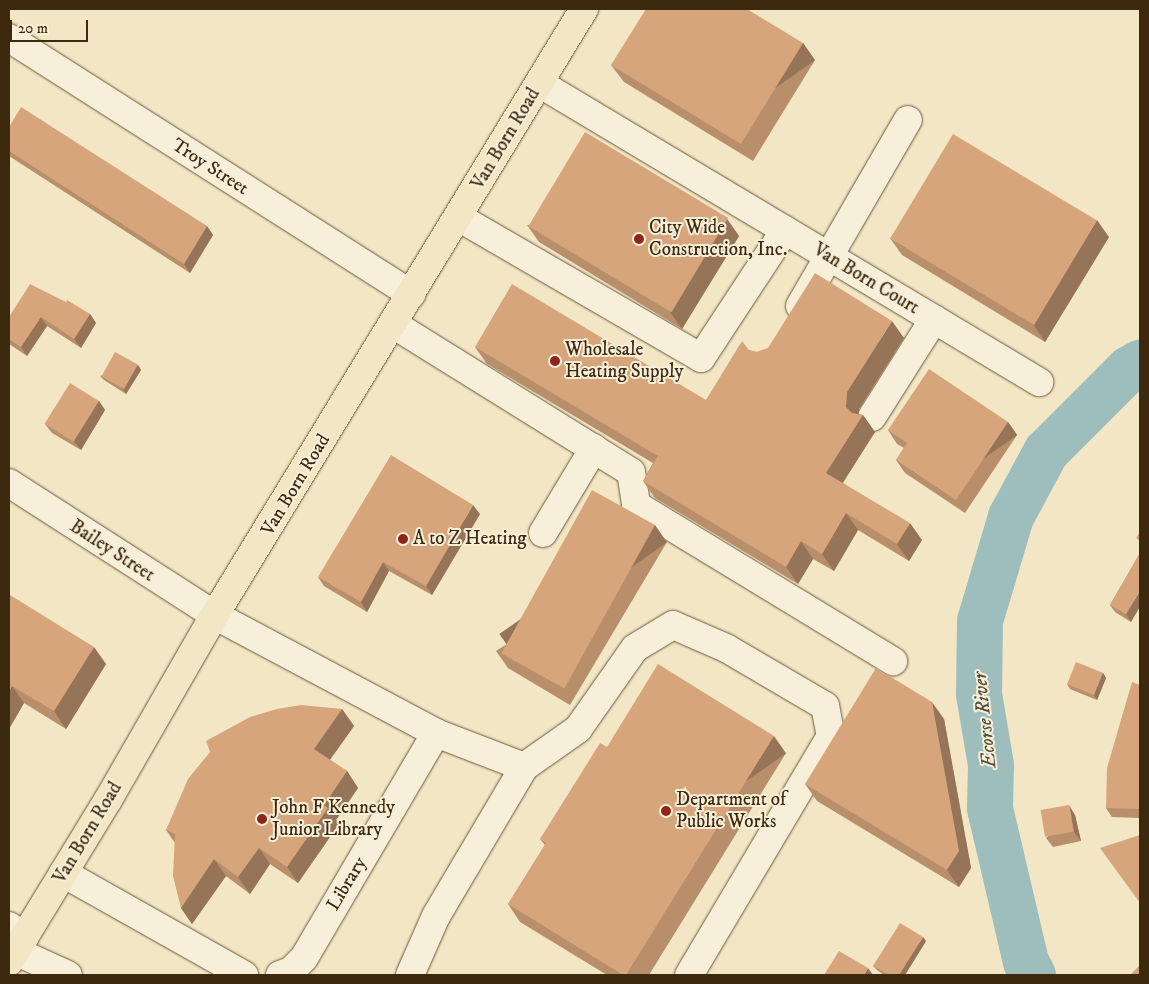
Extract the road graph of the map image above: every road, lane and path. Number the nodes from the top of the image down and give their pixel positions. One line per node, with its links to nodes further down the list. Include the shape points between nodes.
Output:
1 (584, 9): 3 (main road, Van Born Road)
2 (9, 38): 8 (street, Troy Street)
3 (539, 83): 5 (main road, Van Born Road); 6 (street, Van Born Court)
4 (908, 120): 7 (street)
5 (458, 217): 6 (street, via 702,358); 8 (main road, Van Born Road)
6 (785, 230): 7 (street, Van Born Court)
7 (827, 255): 9 (street, Van Born Court); 11 (street)
8 (411, 294): 10 (main road, Van Born Road)
9 (934, 319): 12 (street, Van Born Court); 13 (street)
10 (393, 324): 14 (street); 17 (main road, Van Born Road)
11 (784, 330)
12 (1039, 382)
13 (872, 417)
14 (594, 448): 16 (street); 18 (street, via 631,472 636,505)
15 (9, 483): 17 (street, Bailey Street)
16 (543, 533)
17 (216, 616): 19 (street, Bailey Street); 21 (main road, Van Born Road)
18 (893, 661)
19 (436, 734): 20 (street, Bailey Street); 25 (street, Library, via 304,958 291,971)
20 (524, 767): 26 (street, via 436,916); 27 (street, via 578,729 635,648 673,625 726,648 825,706 831,736)
21 (64, 873): 22 (main road, Van Born Road); 24 (street)
22 (15, 943): 23 (street)
23 (68, 975)
24 (244, 975)
25 (280, 975)
26 (410, 975)
27 (689, 975)

